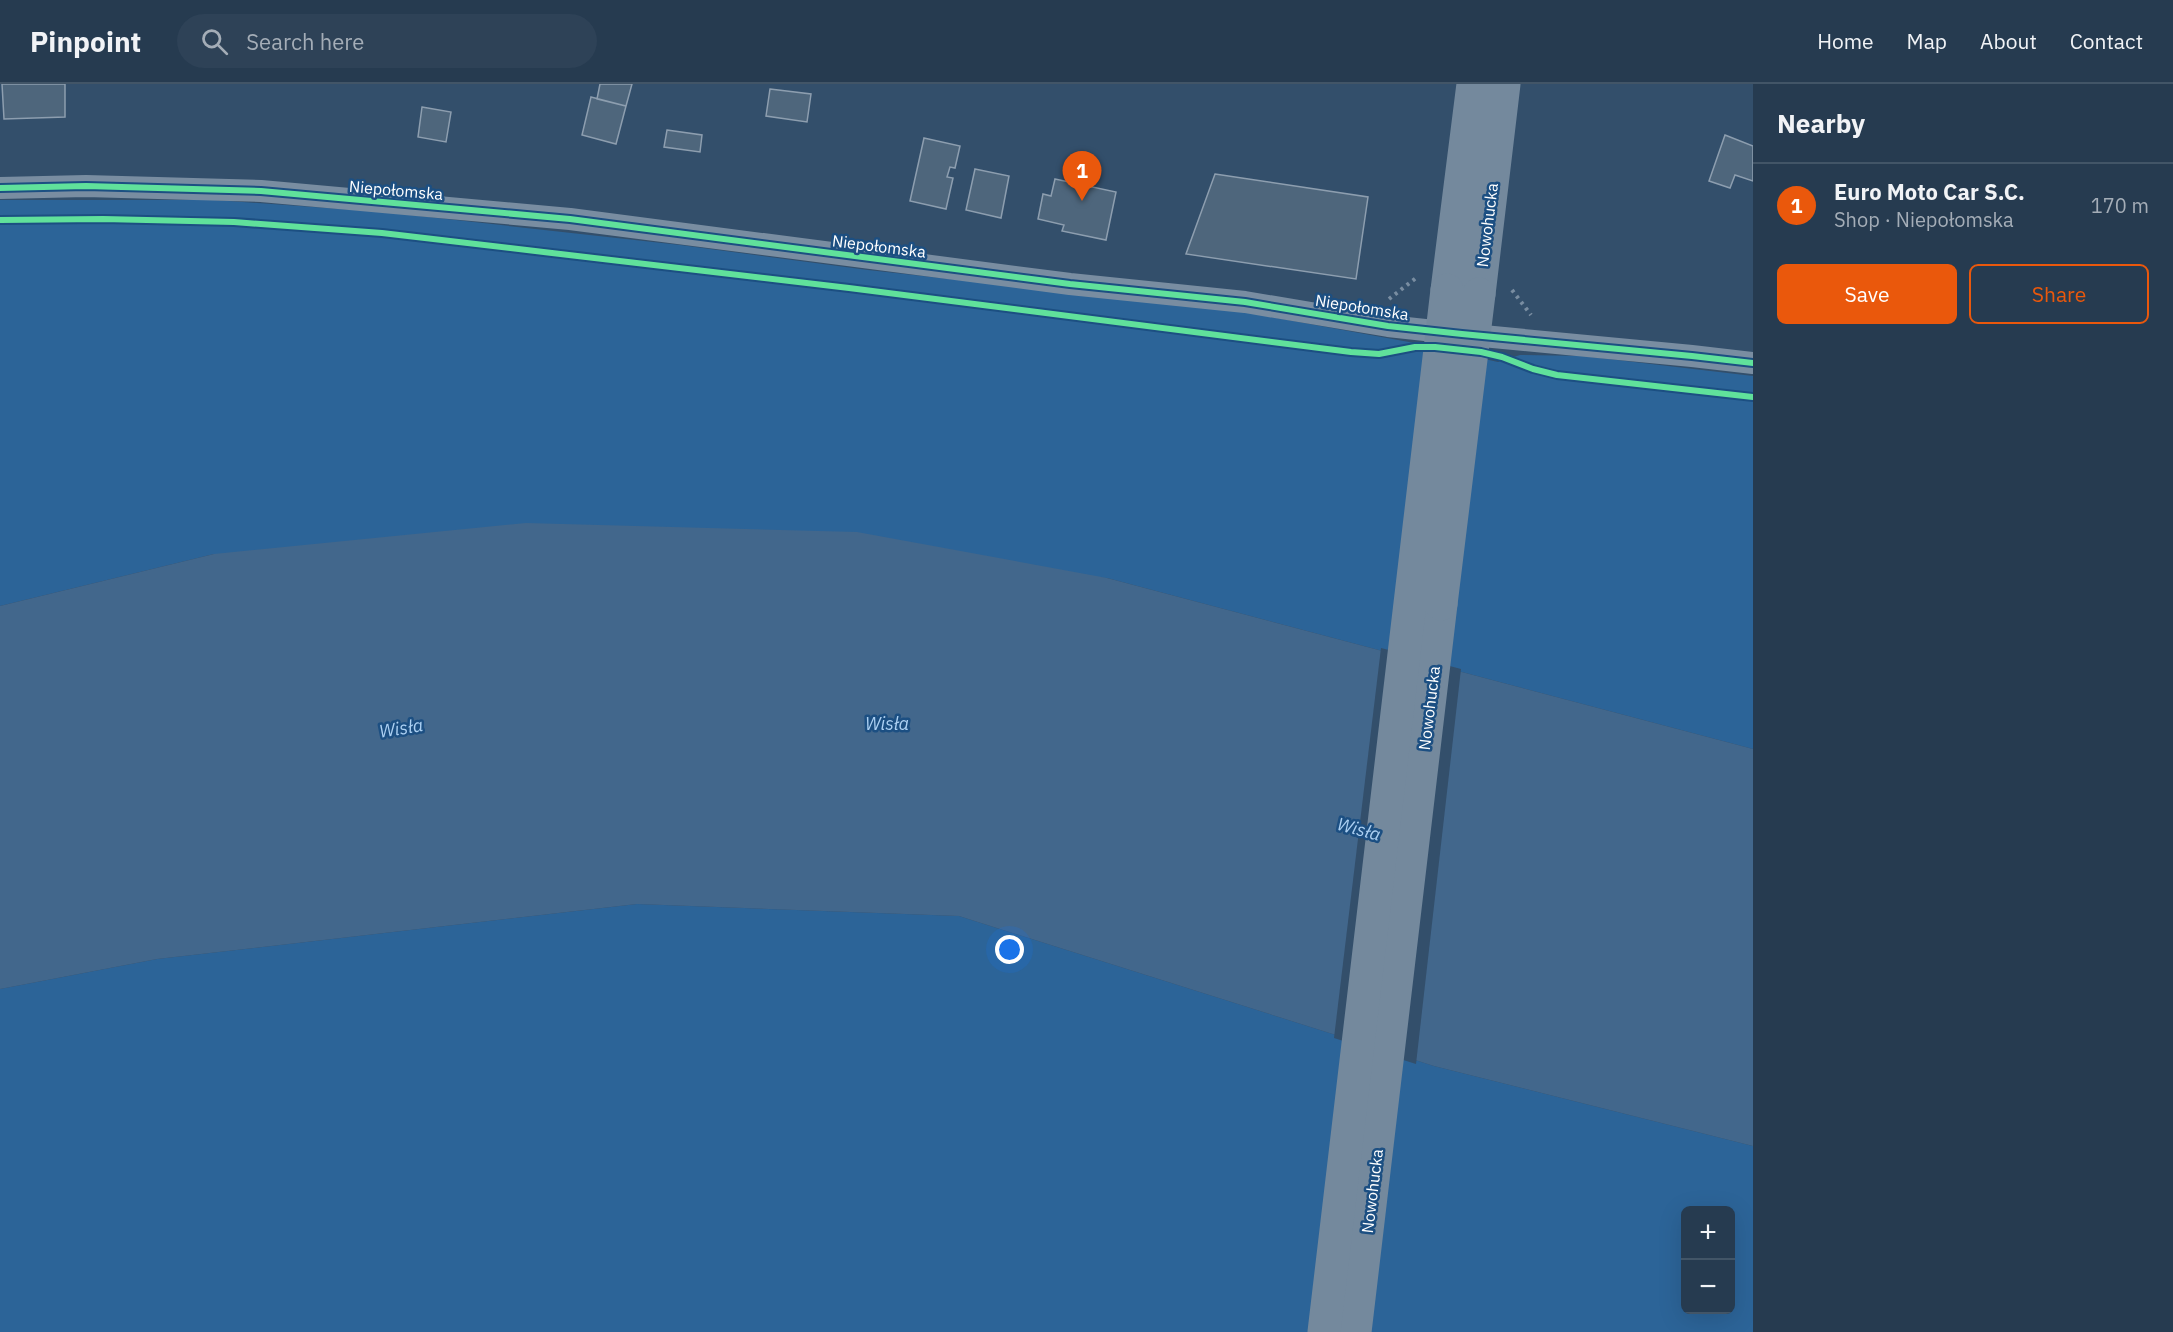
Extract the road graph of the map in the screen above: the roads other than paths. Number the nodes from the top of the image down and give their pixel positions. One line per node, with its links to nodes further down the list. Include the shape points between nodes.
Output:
1 (1473, 84): 5 (main road, Nowohucka, bridge)
2 (1504, 84): 6 (main road, Nowohucka, bridge)
3 (0, 188): 4 (street, Niepołomska, via 261,191 570,219 1070,284 1245,302 1399,327)
4 (1753, 363)
5 (1324, 1332)
6 (1355, 1332)

